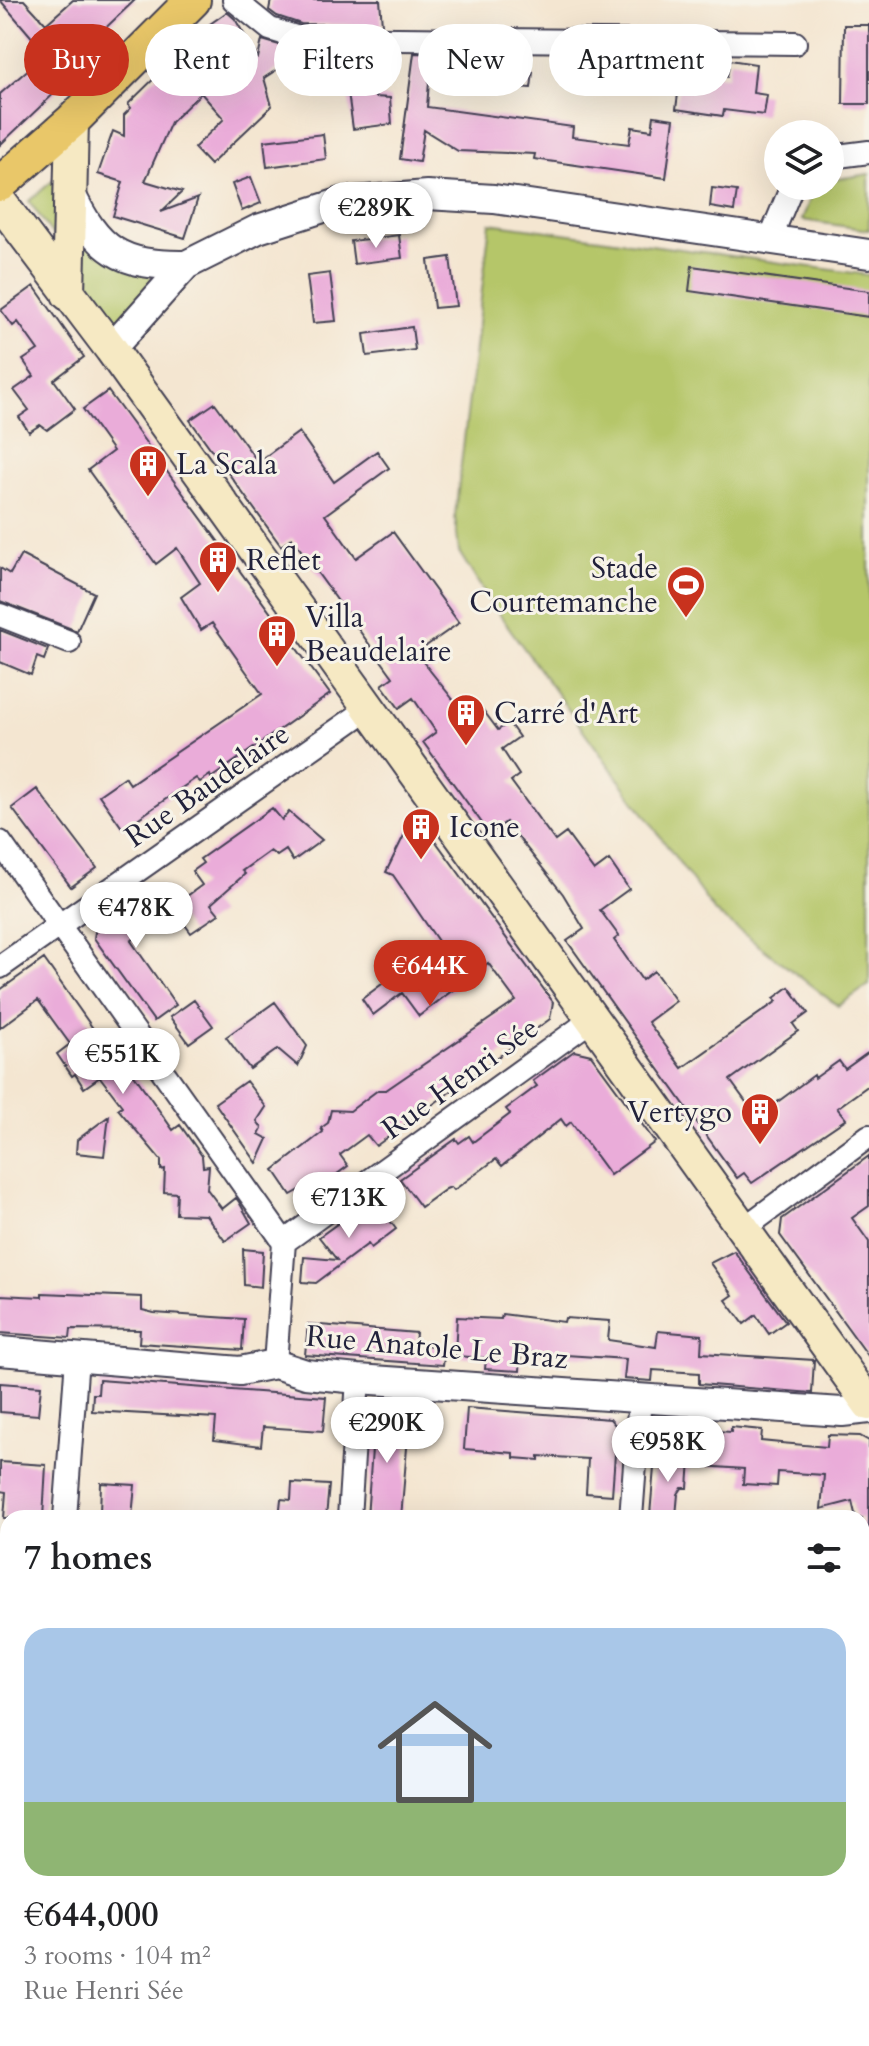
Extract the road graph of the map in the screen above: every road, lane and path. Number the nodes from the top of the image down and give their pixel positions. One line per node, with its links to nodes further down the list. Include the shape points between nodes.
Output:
1 (193, 0): 4 (main road)
2 (234, 0): 3 (street, via 270,29 299,38)
3 (795, 43)
4 (72, 121): 7 (main road); 8 (main road)
5 (869, 152): 6 (street)
6 (844, 155)
7 (0, 184)
8 (70, 191): 13 (street, via 92,233 116,254 156,266); 14 (main road)
9 (786, 200): 11 (street)
10 (0, 202): 14 (main road)
11 (770, 239): 12 (street); 13 (street, via 494,199 427,195 342,202 258,229)
12 (869, 254)
13 (186, 265): 15 (street)
14 (68, 294): 15 (main road)
15 (111, 349): 18 (main road)
16 (0, 615): 17 (street)
17 (69, 642)
18 (369, 708): 20 (street, Rue Baudelaire); 22 (main road)
19 (0, 842): 20 (street)
20 (59, 925): 21 (street, Rue Baudelaire); 25 (street)
21 (0, 967)
22 (589, 1014): 24 (main road); 25 (street, Rue Henri Sée, via 580,1028)
23 (869, 1136): 24 (street)
24 (743, 1229): 31 (main road)
25 (284, 1242): 28 (street)
26 (0, 1351): 27 (street, Rue Anatole Le Braz)
27 (77, 1358): 28 (street, Rue Anatole Le Braz, via 240,1371); 32 (street)
28 (275, 1364): 29 (street, Rue Anatole Le Braz, via 306,1374)
29 (358, 1379): 30 (street, Rue Anatole Le Braz); 33 (street)
30 (640, 1397): 31 (street, Rue Anatole Le Braz, via 842,1412); 34 (street)
31 (869, 1407)
32 (66, 1510)
33 (350, 1510)
34 (632, 1510)

